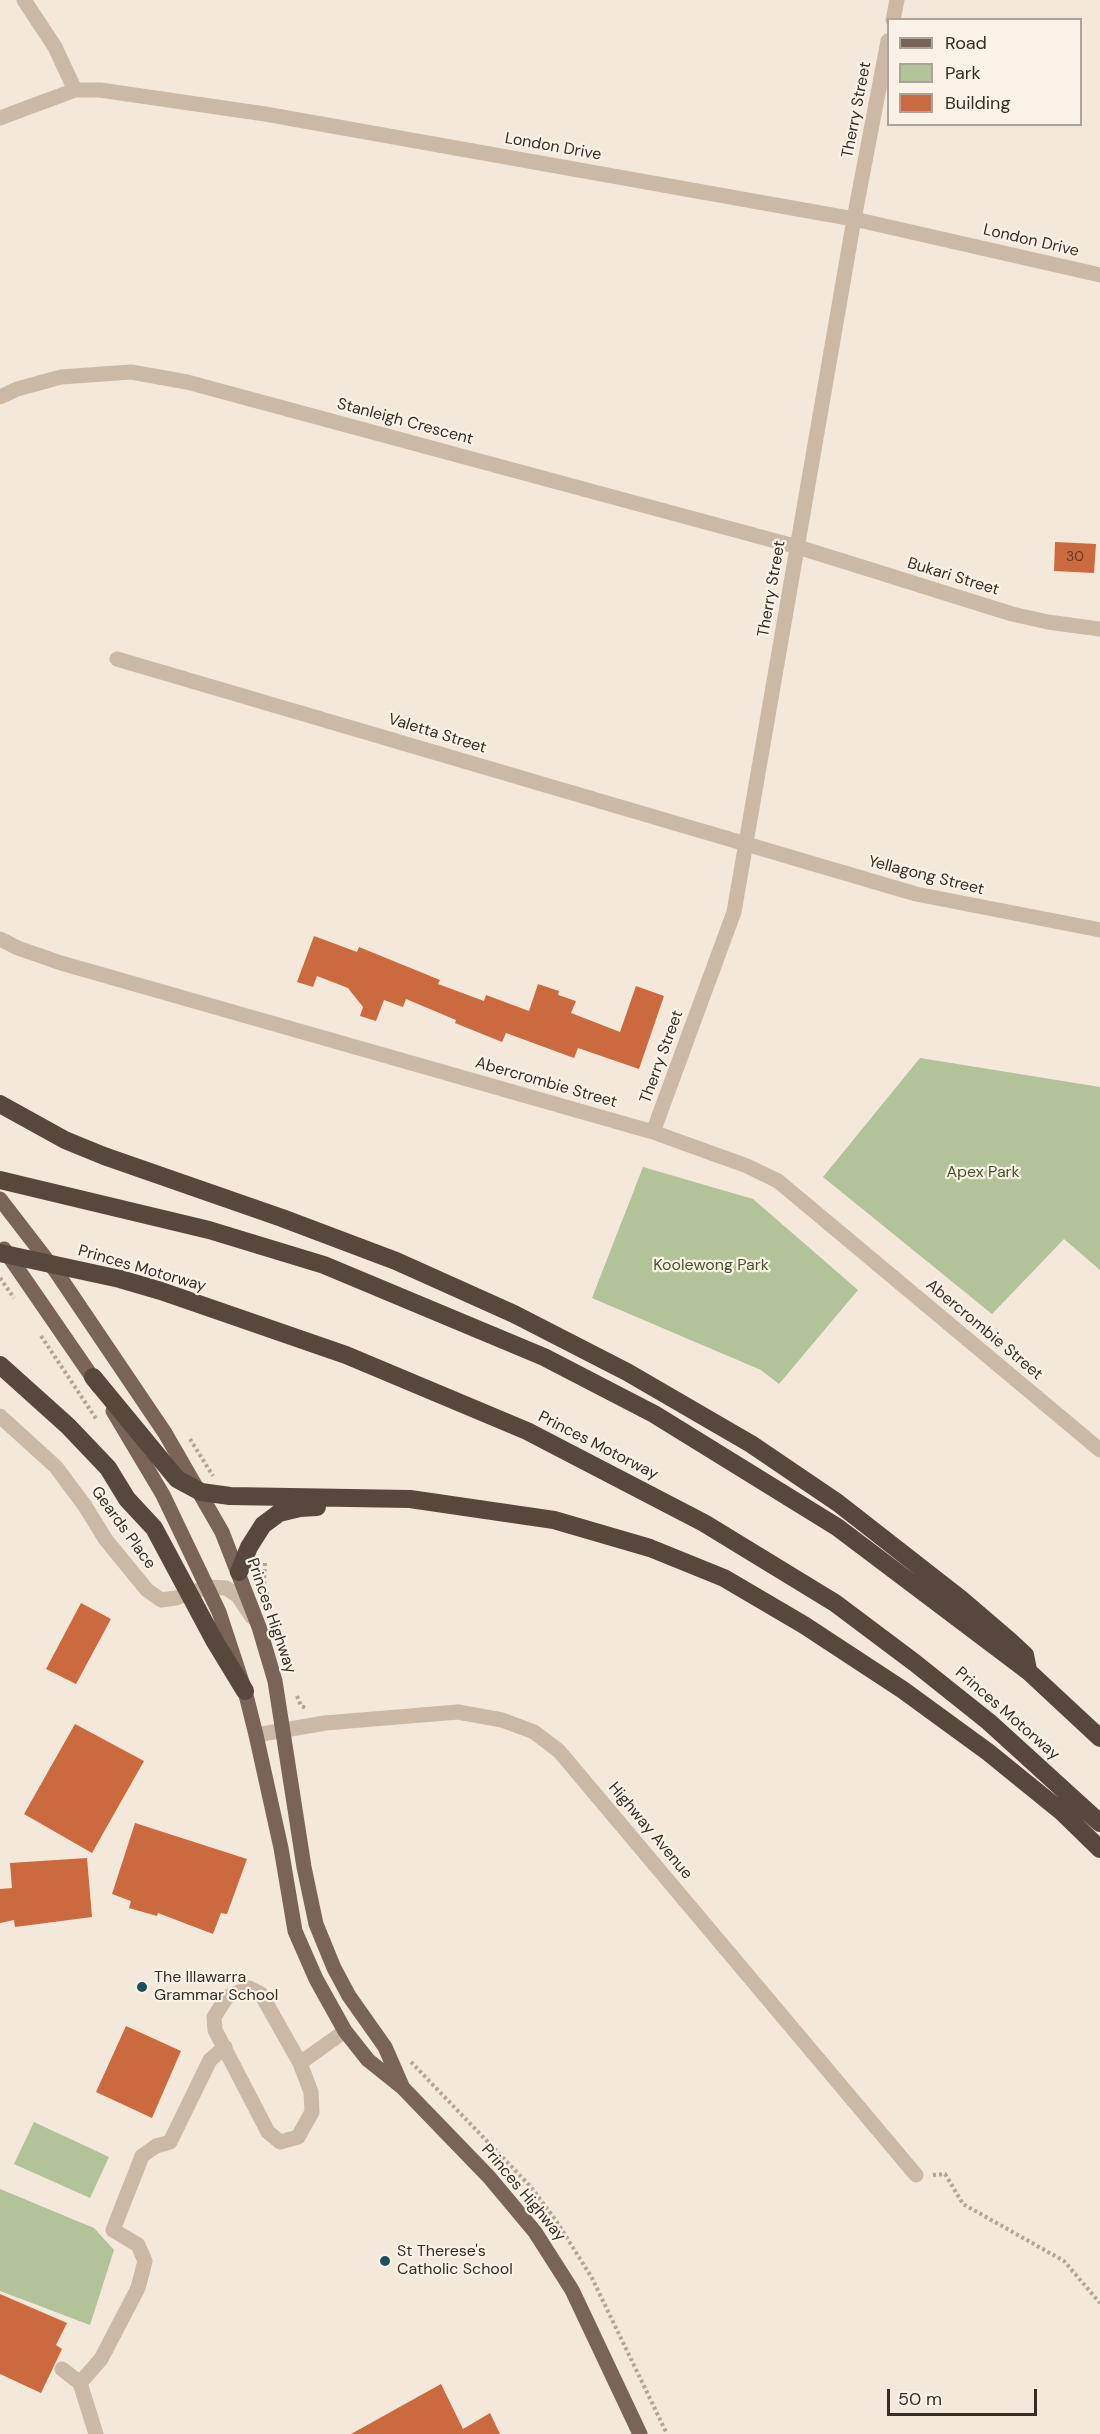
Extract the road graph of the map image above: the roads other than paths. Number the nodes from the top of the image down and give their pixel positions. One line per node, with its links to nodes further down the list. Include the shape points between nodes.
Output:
1 (24, 0): 5 (street, via 55,46)
2 (897, 0): 3 (street)
3 (893, 18)
4 (887, 46): 7 (street, Therry Street)
5 (75, 90): 6 (street, London Drive); 7 (street, London Drive, via 100,90 265,114)
6 (0, 118)
7 (854, 219): 8 (street, London Drive); 10 (street, Therry Street)
8 (1100, 275)
9 (0, 397): 10 (street, Stanleigh Crescent, via 60,377 130,372 187,382)
10 (798, 547): 11 (street, Bukari Street, via 1012,614); 13 (street, Therry Street)
11 (1100, 629)
12 (117, 658): 13 (street, Valetta Street)
13 (746, 845): 14 (street, Yellagong Street, via 934,898); 17 (street, Therry Street, via 734,912)
14 (1100, 930)
15 (0, 939): 17 (street, Abercrombie Street, via 62,963)
16 (0, 1104): 32 (highway, via 65,1140 104,1156 396,1261 514,1314 627,1372 751,1444 845,1509 1010,1641 1025,1655)
17 (653, 1132): 25 (street, Abercrombie Street, via 778,1181)
18 (0, 1180): 32 (highway, via 209,1230 324,1265 544,1357 654,1414 837,1527)
19 (0, 1199): 26 (main road, Princes Highway, via 57,1273)
20 (0, 1244): 23 (main road, Princes Highway)
21 (0, 1253): 37 (highway, Princes Motorway, via 161,1291 346,1355 527,1431 704,1523 835,1603 989,1722)
22 (0, 1365): 30 (highway, via 108,1468 127,1500 154,1528)
23 (93, 1377): 26 (highway, via 177,1479); 29 (main road, Princes Highway, via 163,1495)
24 (0, 1416): 30 (street, Geards Place, via 56,1467 106,1540 147,1590 160,1600)
25 (1100, 1450)
26 (201, 1492): 27 (highway, via 230,1496 410,1499); 28 (main road, Princes Highway)
27 (483, 1509): 28 (highway, via 346,1505 279,1513 263,1525); 38 (highway, via 554,1520 597,1532 651,1548 724,1578 804,1625 921,1703 988,1752)
28 (239, 1572): 31 (main road, Princes Highway)
29 (208, 1587): 30 (street, Geards Place); 31 (street, via 226,1588 238,1596); 33 (main road, Princes Highway)
30 (189, 1593): 33 (highway)
31 (259, 1627): 34 (main road, Princes Highway)
32 (1028, 1671): 36 (highway)
33 (245, 1691): 35 (main road, Princes Highway)
34 (284, 1729): 35 (street, Highway Avenue); 42 (main road, Princes Highway, via 316,1924 349,1996 385,2047); 43 (street, Highway Avenue, via 458,1712 502,1720 534,1732 559,1751)
35 (256, 1735): 39 (main road, Princes Highway, via 295,1931)
36 (1100, 1738)
37 (1100, 1823)
38 (1100, 1849)
39 (345, 2031): 41 (street); 42 (main road, Princes Highway, via 368,2060)
40 (225, 2047): 41 (street, via 214,2017 227,1997 249,1988 261,1994); 41 (street, via 268,2132 280,2142 298,2137 312,2112 311,2092); 45 (street, via 210,2060 170,2142 142,2156 112,2230 138,2246 145,2261 138,2288 101,2359)
41 (300, 2063)
42 (403, 2088): 47 (main road, Princes Highway, via 489,2177 555,2261)
43 (916, 2175)
44 (62, 2369): 45 (street)
45 (80, 2383): 46 (street)
46 (96, 2434)
47 (640, 2434)

